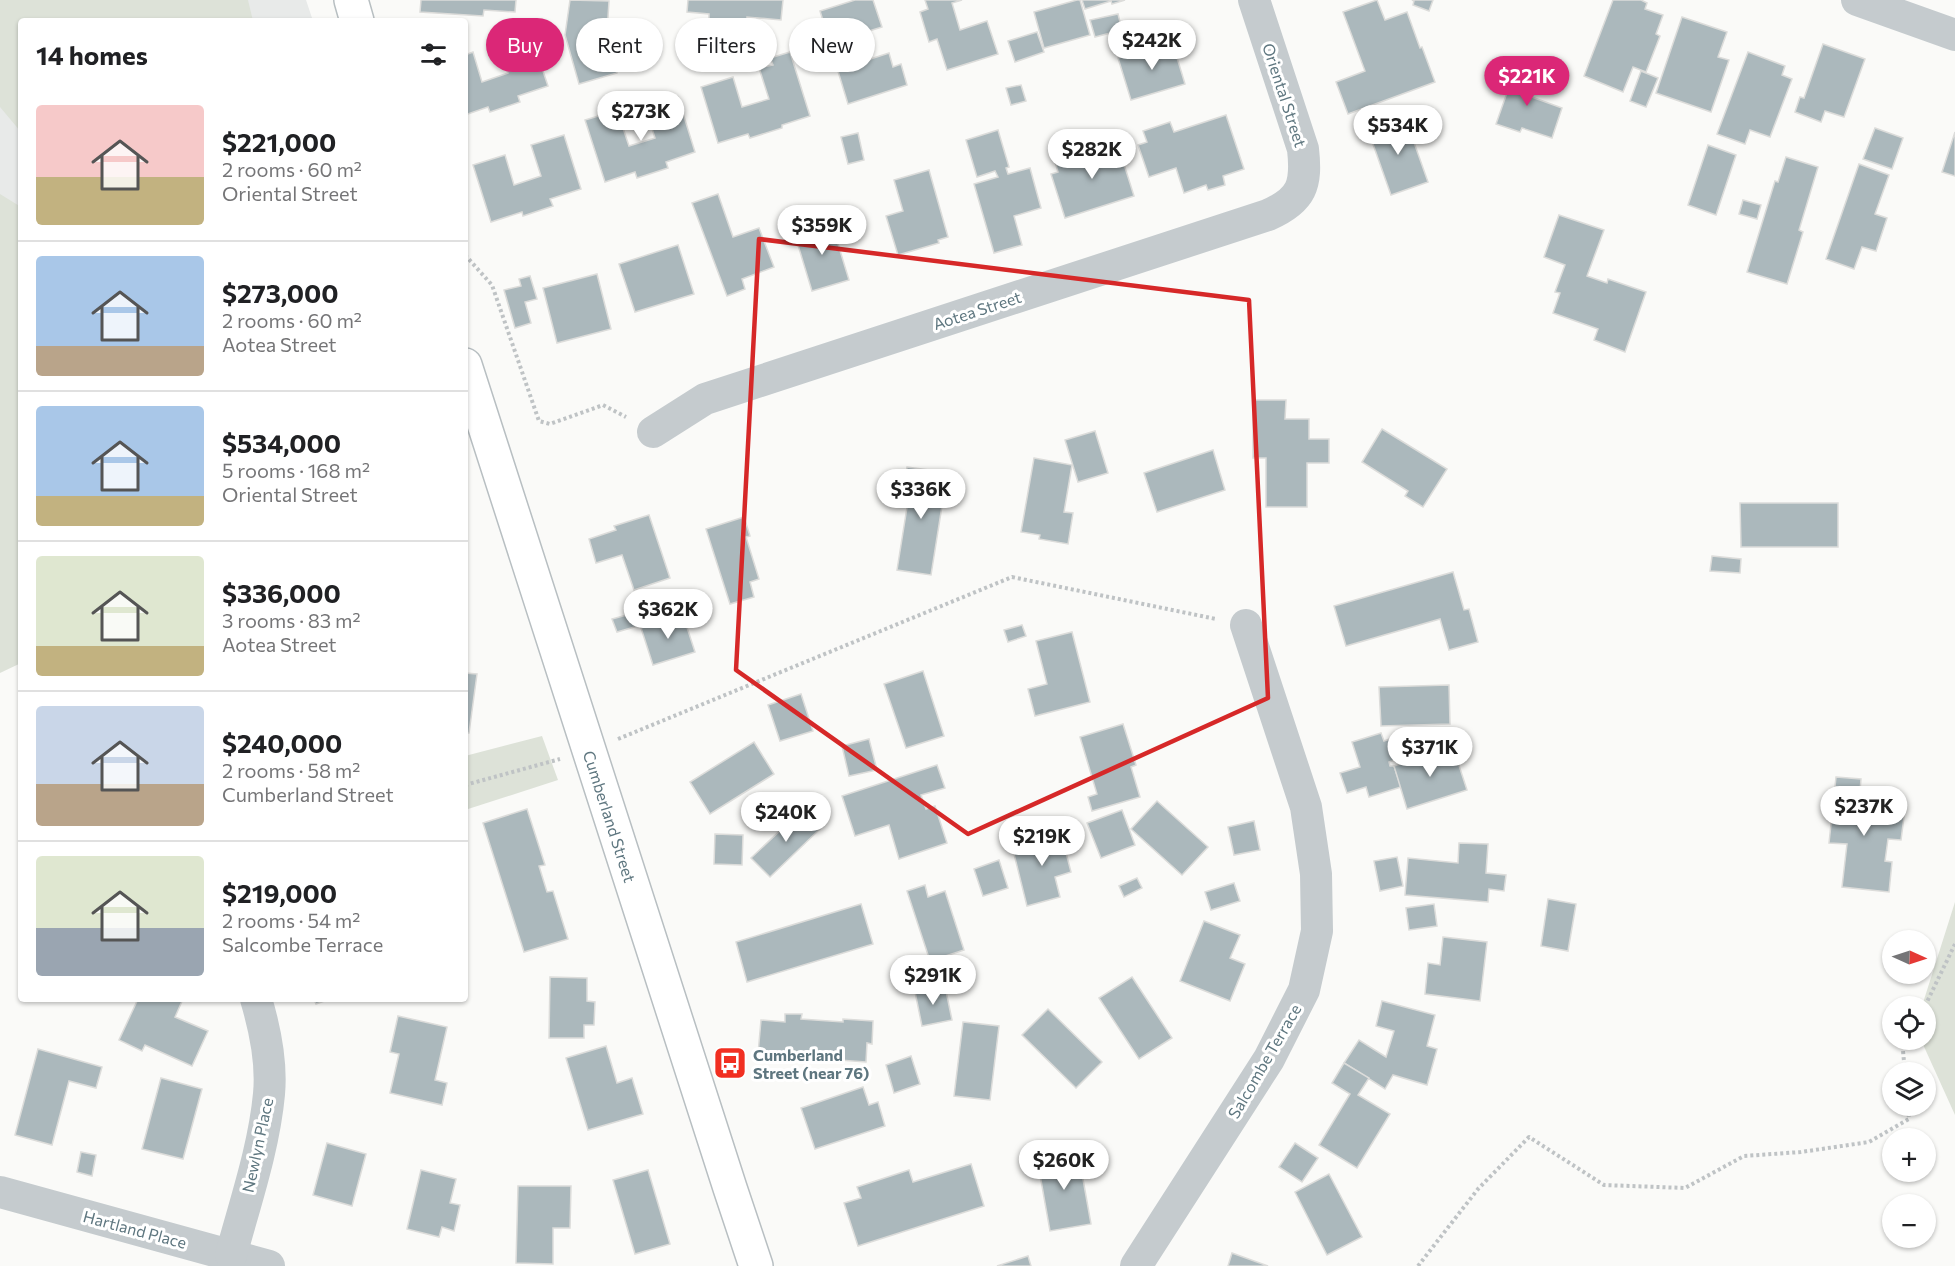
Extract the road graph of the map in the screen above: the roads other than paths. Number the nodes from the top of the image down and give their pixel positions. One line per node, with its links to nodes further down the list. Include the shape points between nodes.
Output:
1 (351, 0): 4 (main road)
2 (1254, 0): 6 (street, Oriental Street, via 1303,149 1305,171)
3 (1857, 0): 5 (street)
4 (356, 18)
5 (1955, 35)
6 (1300, 191): 8 (street, Aotea Street, via 1284,208 1268,215 705,399)
7 (468, 374): 14 (main road, Cumberland Street)
8 (653, 432)
9 (1246, 625): 15 (street, Salcombe Terrace, via 1306,807 1316,874 1317,931 1304,990 1269,1059)
10 (257, 1002): 12 (street, Newlyn Place, via 265,1028 270,1093)
11 (0, 1192): 12 (street, Hartland Place)
12 (231, 1255): 13 (street, Hartland Place)
13 (269, 1266)
14 (756, 1266)
15 (1136, 1266)

